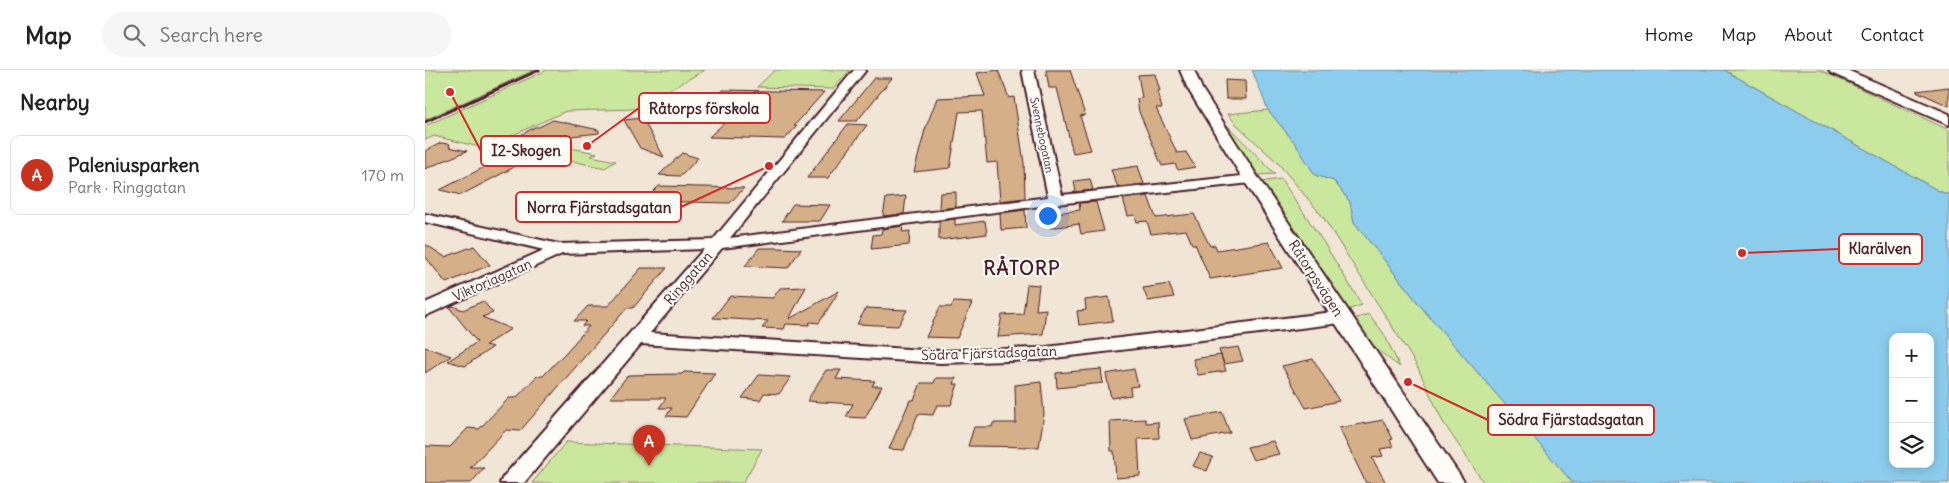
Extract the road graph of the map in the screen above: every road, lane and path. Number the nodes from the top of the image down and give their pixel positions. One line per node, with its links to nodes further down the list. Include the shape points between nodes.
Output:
1 (860, 70): 9 (street, Ringgatan)
2 (1028, 70): 7 (street, Svennebogatan)
3 (1187, 70): 6 (street, Råtorpsvägen, via 1195,89)
4 (1836, 70): 5 (street)
5 (1949, 120)
6 (1251, 179): 7 (street); 12 (street, Råtorpsvägen)
7 (1056, 200): 9 (street)
8 (425, 218): 10 (street)
9 (717, 244): 10 (street); 13 (street, Ringgatan)
10 (559, 249): 11 (street, Viktoriagatan)
11 (425, 310)
12 (1341, 316): 13 (street, Södra Fjärstadsgatan, via 1039,354 940,357); 15 (street, Råtorpsvägen)
13 (635, 338): 14 (street, Ringgatan)
14 (511, 483)
15 (1452, 483)

